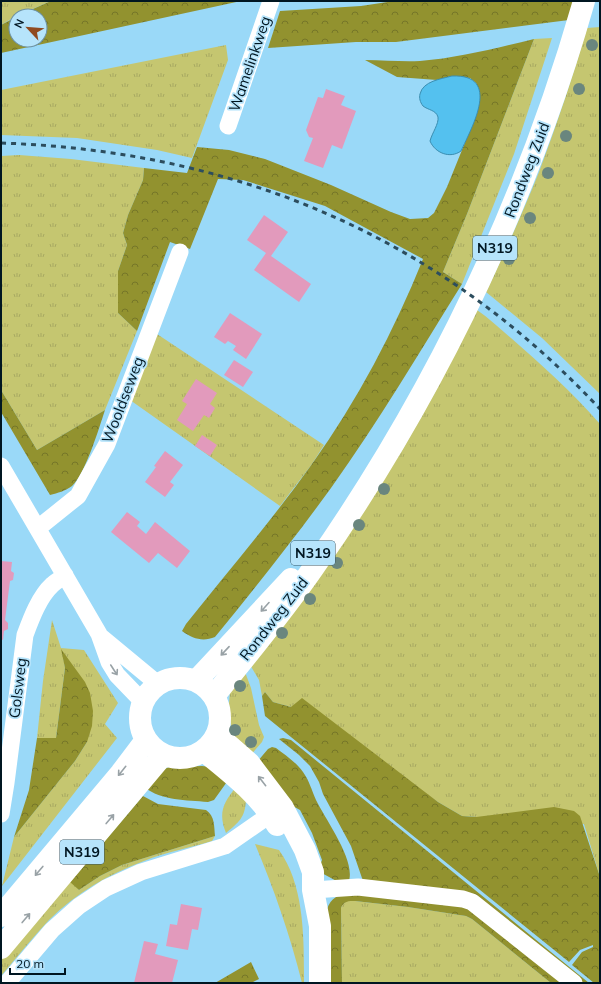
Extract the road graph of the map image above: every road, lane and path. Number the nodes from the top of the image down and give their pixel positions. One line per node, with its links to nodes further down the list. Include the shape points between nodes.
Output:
1 (271, 1): 3 (street, Wamelinkweg)
2 (584, 1): 6 (main road, Rondweg Zuid / N319, via 565,68 513,207 473,296 435,371)
3 (228, 126)
4 (180, 252): 7 (street, Wooldseweg, via 107,444 78,496)
5 (1, 466): 7 (street)
6 (371, 480): 10 (main road, Rondweg Zuid / N319, one-way to 10, via 307,561); 12 (main road, Rondweg Zuid / N319, via 310,573 267,632)
7 (38, 528): 8 (street)
8 (65, 576): 9 (street); 18 (street, Golsweg, via 46,591 32,615 25,635)
9 (99, 634): 11 (street); 13 (street, one-way to 13, via 109,662 117,675)
10 (196, 681): 11 (main road, via 184,678 170,679); 12 (main road)
11 (158, 684): 13 (main road)
12 (214, 696): 15 (main road, via 219,708 220,722)
13 (143, 702): 14 (main road, via 140,722)
14 (146, 740): 16 (main road, via 153,749); 20 (main road, N319, one-way to 20)
15 (210, 743): 16 (main road, via 195,756 184,759); 17 (main road, via 236,778)
16 (163, 755): 21 (main road, N319, one-way to 16)
17 (277, 811): 19 (main road, via 302,877); 22 (street, via 224,846 141,872 106,888 79,906 52,930)
18 (1, 814)
19 (313, 890): 23 (main road, via 320,926); 24 (street, via 358,887 472,902)
20 (1, 916)
21 (1, 948)
22 (7, 983)
23 (320, 983)
24 (574, 983)

